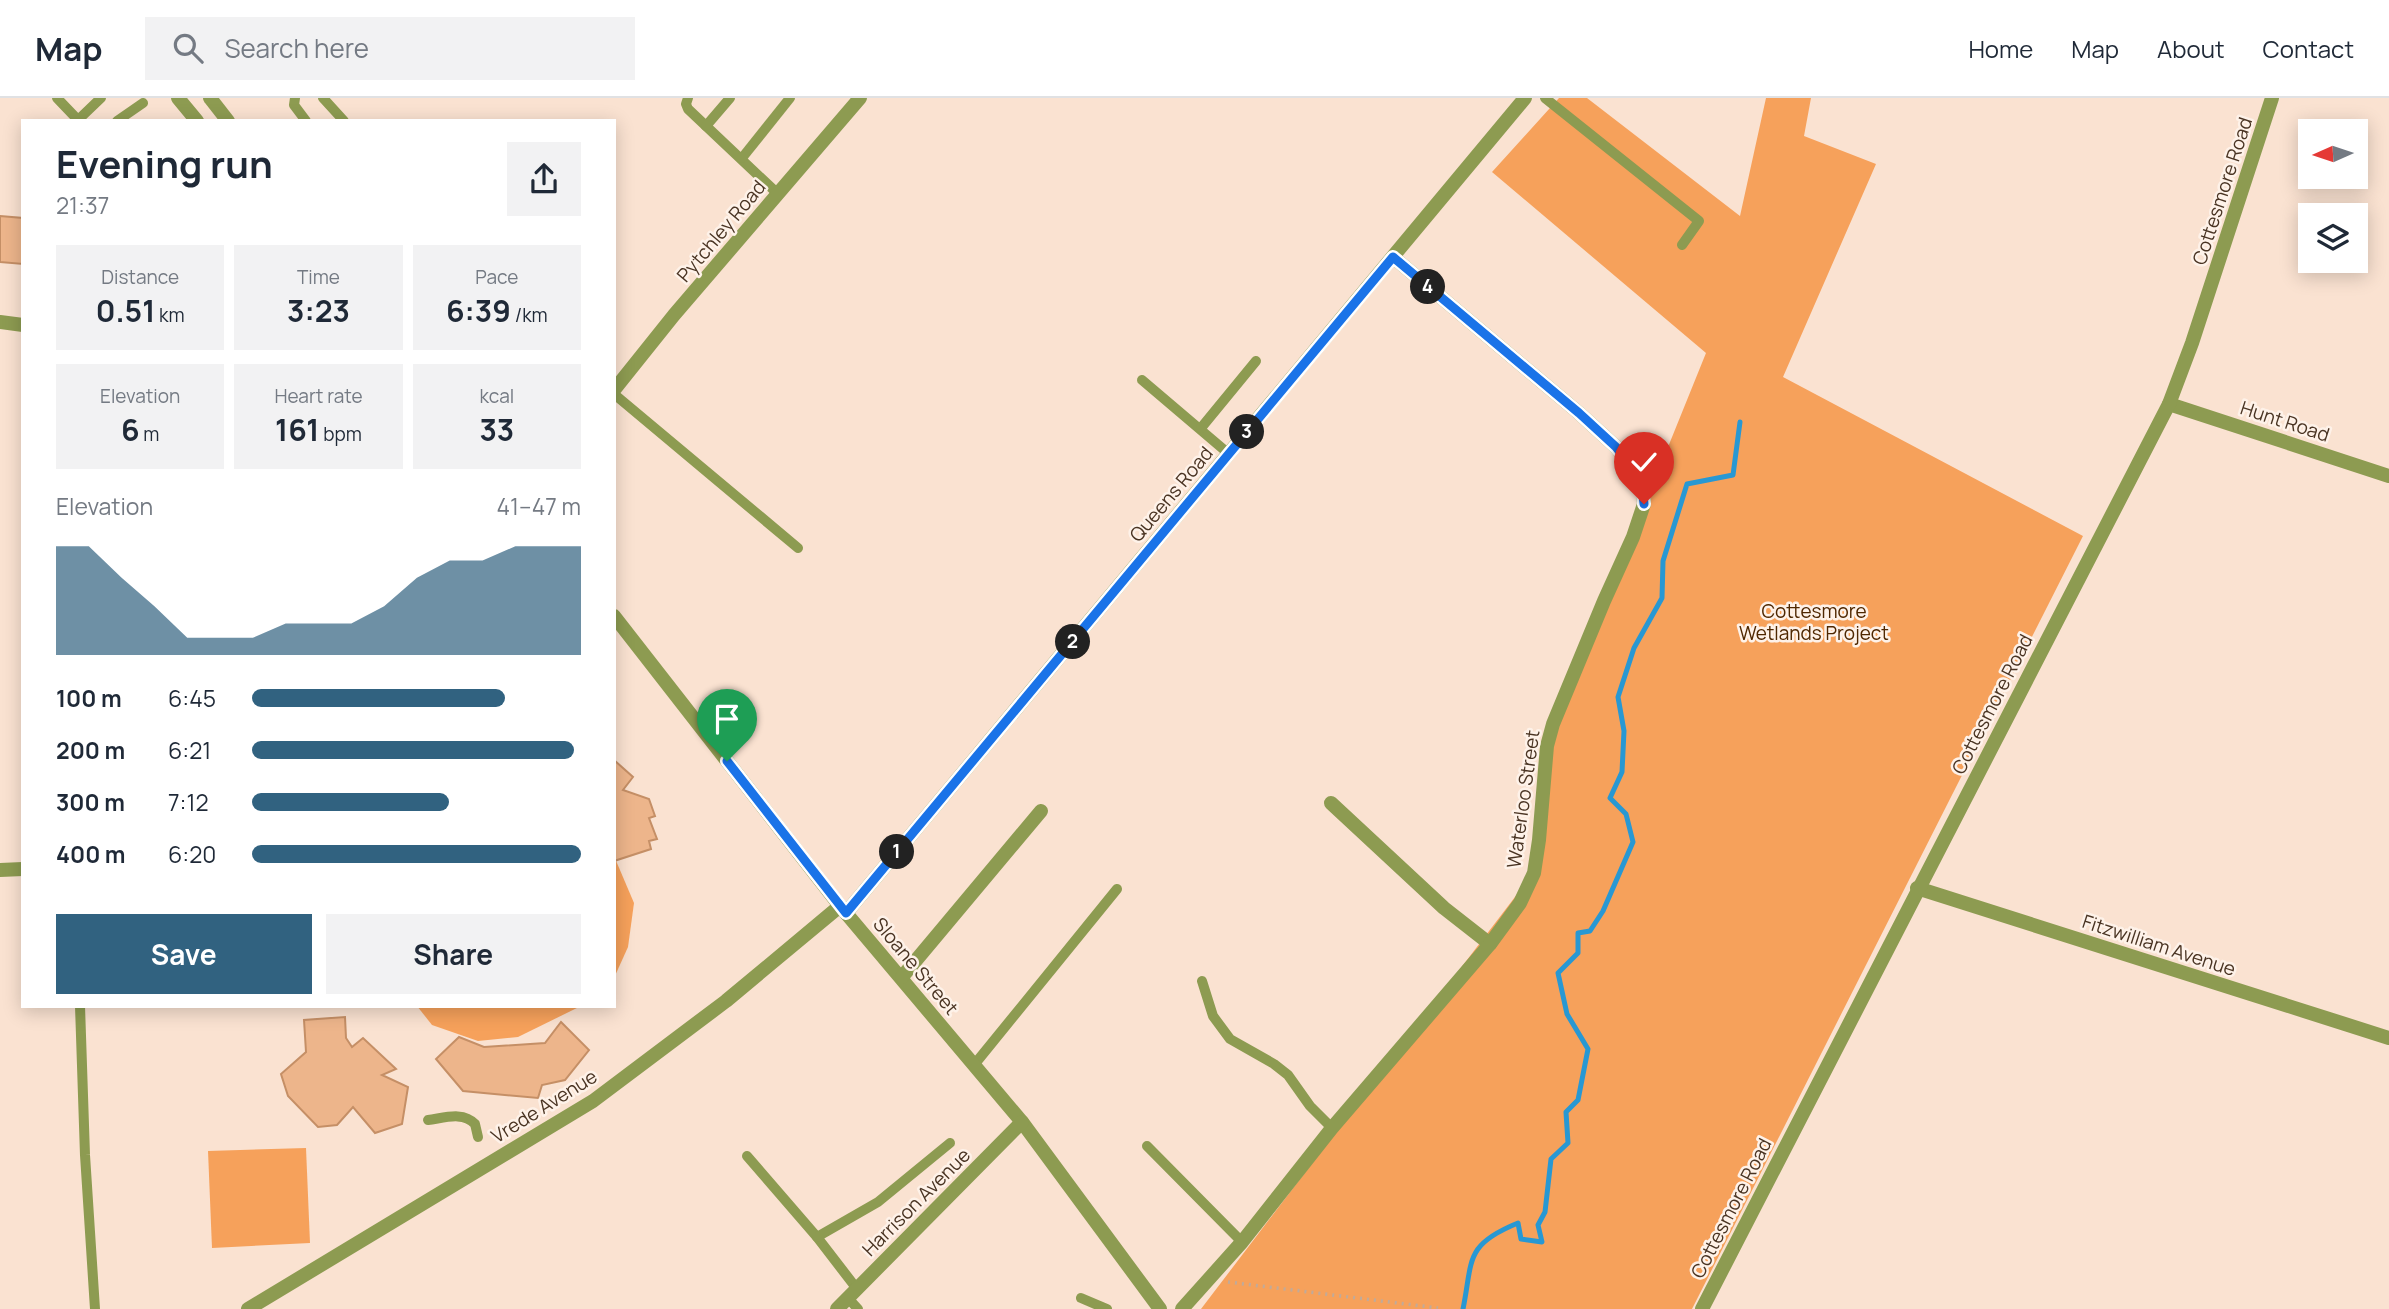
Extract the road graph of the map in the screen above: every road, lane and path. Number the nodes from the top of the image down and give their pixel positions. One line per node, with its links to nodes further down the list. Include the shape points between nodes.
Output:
1 (178, 98): 18 (street)
2 (210, 98): 19 (street)
3 (295, 98): 20 (lane, via 294,105)
4 (323, 98): 21 (lane)
5 (688, 98): 22 (lane, via 688,109)
6 (730, 98): 22 (lane)
7 (790, 98): 23 (lane)
8 (860, 98): 24 (street, Pytchley Road)
9 (1525, 98): 26 (street, Queens Road)
10 (1545, 98): 25 (lane, via 1699,220)
11 (2272, 98): 33 (street, Cottesmore Road)
12 (94, 100): 16 (lane)
13 (65, 101): 15 (lane)
14 (143, 103): 17 (lane)
15 (77, 119)
16 (79, 119)
17 (120, 119)
18 (195, 119)
19 (226, 119)
20 (304, 119)
21 (342, 119)
22 (706, 126): 23 (lane)
23 (742, 158): 24 (lane)
24 (778, 194): 31 (street, Pytchley Road)
25 (1682, 245)
26 (1393, 257): 35 (street, Queens Road); 46 (street, Waterloo Street, via 1616,447 1638,475 1644,495 1633,537 1553,724 1529,888)
27 (0, 322): 28 (street)
28 (21, 325)
29 (1256, 362): 34 (lane)
30 (1142, 380): 34 (lane)
31 (616, 390)
32 (616, 394): 37 (lane)
33 (2169, 404): 36 (street, Hunt Road); 43 (street, Cottesmore Road)
34 (1201, 428): 35 (lane)
35 (1229, 454): 45 (street, Queens Road)
36 (2389, 476)
37 (798, 548)
38 (616, 619): 45 (street, Sloane Street)
39 (1331, 803): 46 (street, via 1444,908)
40 (1041, 811): 47 (street)
41 (21, 869): 42 (street)
42 (0, 870)
43 (1917, 888): 50 (street, Fitzwilliam Avenue); 72 (street, Cottesmore Road)
44 (1117, 890): 51 (lane)
45 (843, 910): 47 (street, Sloane Street); 66 (street, Vrede Avenue, via 593,1101)
46 (1490, 944): 54 (street, Waterloo Street)
47 (902, 977): 51 (street, Sloane Street)
48 (1202, 981): 54 (lane, via 1213,1016 1230,1040 1288,1075)
49 (80, 1008): 65 (lane)
50 (2389, 1038)
51 (974, 1065): 53 (street, Sloane Street)
52 (428, 1120): 55 (lane, via 466,1117 475,1124)
53 (1022, 1122): 62 (street, Harrison Avenue); 70 (street, Sloane Street)
54 (1332, 1128): 60 (street, Waterloo Street)
55 (478, 1138)
56 (950, 1143): 59 (lane, via 877,1202)
57 (1147, 1146): 60 (lane)
58 (747, 1156): 59 (lane)
59 (817, 1237): 62 (lane)
60 (1242, 1242): 61 (street, Waterloo Street)
61 (1209, 1280): 64 (path); 71 (street, Waterloo Street)
62 (853, 1293): 67 (street, Harrison Avenue); 68 (lane)
63 (1081, 1298): 69 (lane)
64 (1438, 1308)
65 (95, 1309)
66 (248, 1309)
67 (837, 1309)
68 (858, 1309)
69 (1107, 1309)
70 (1160, 1309)
71 (1182, 1309)
72 (1702, 1309)

